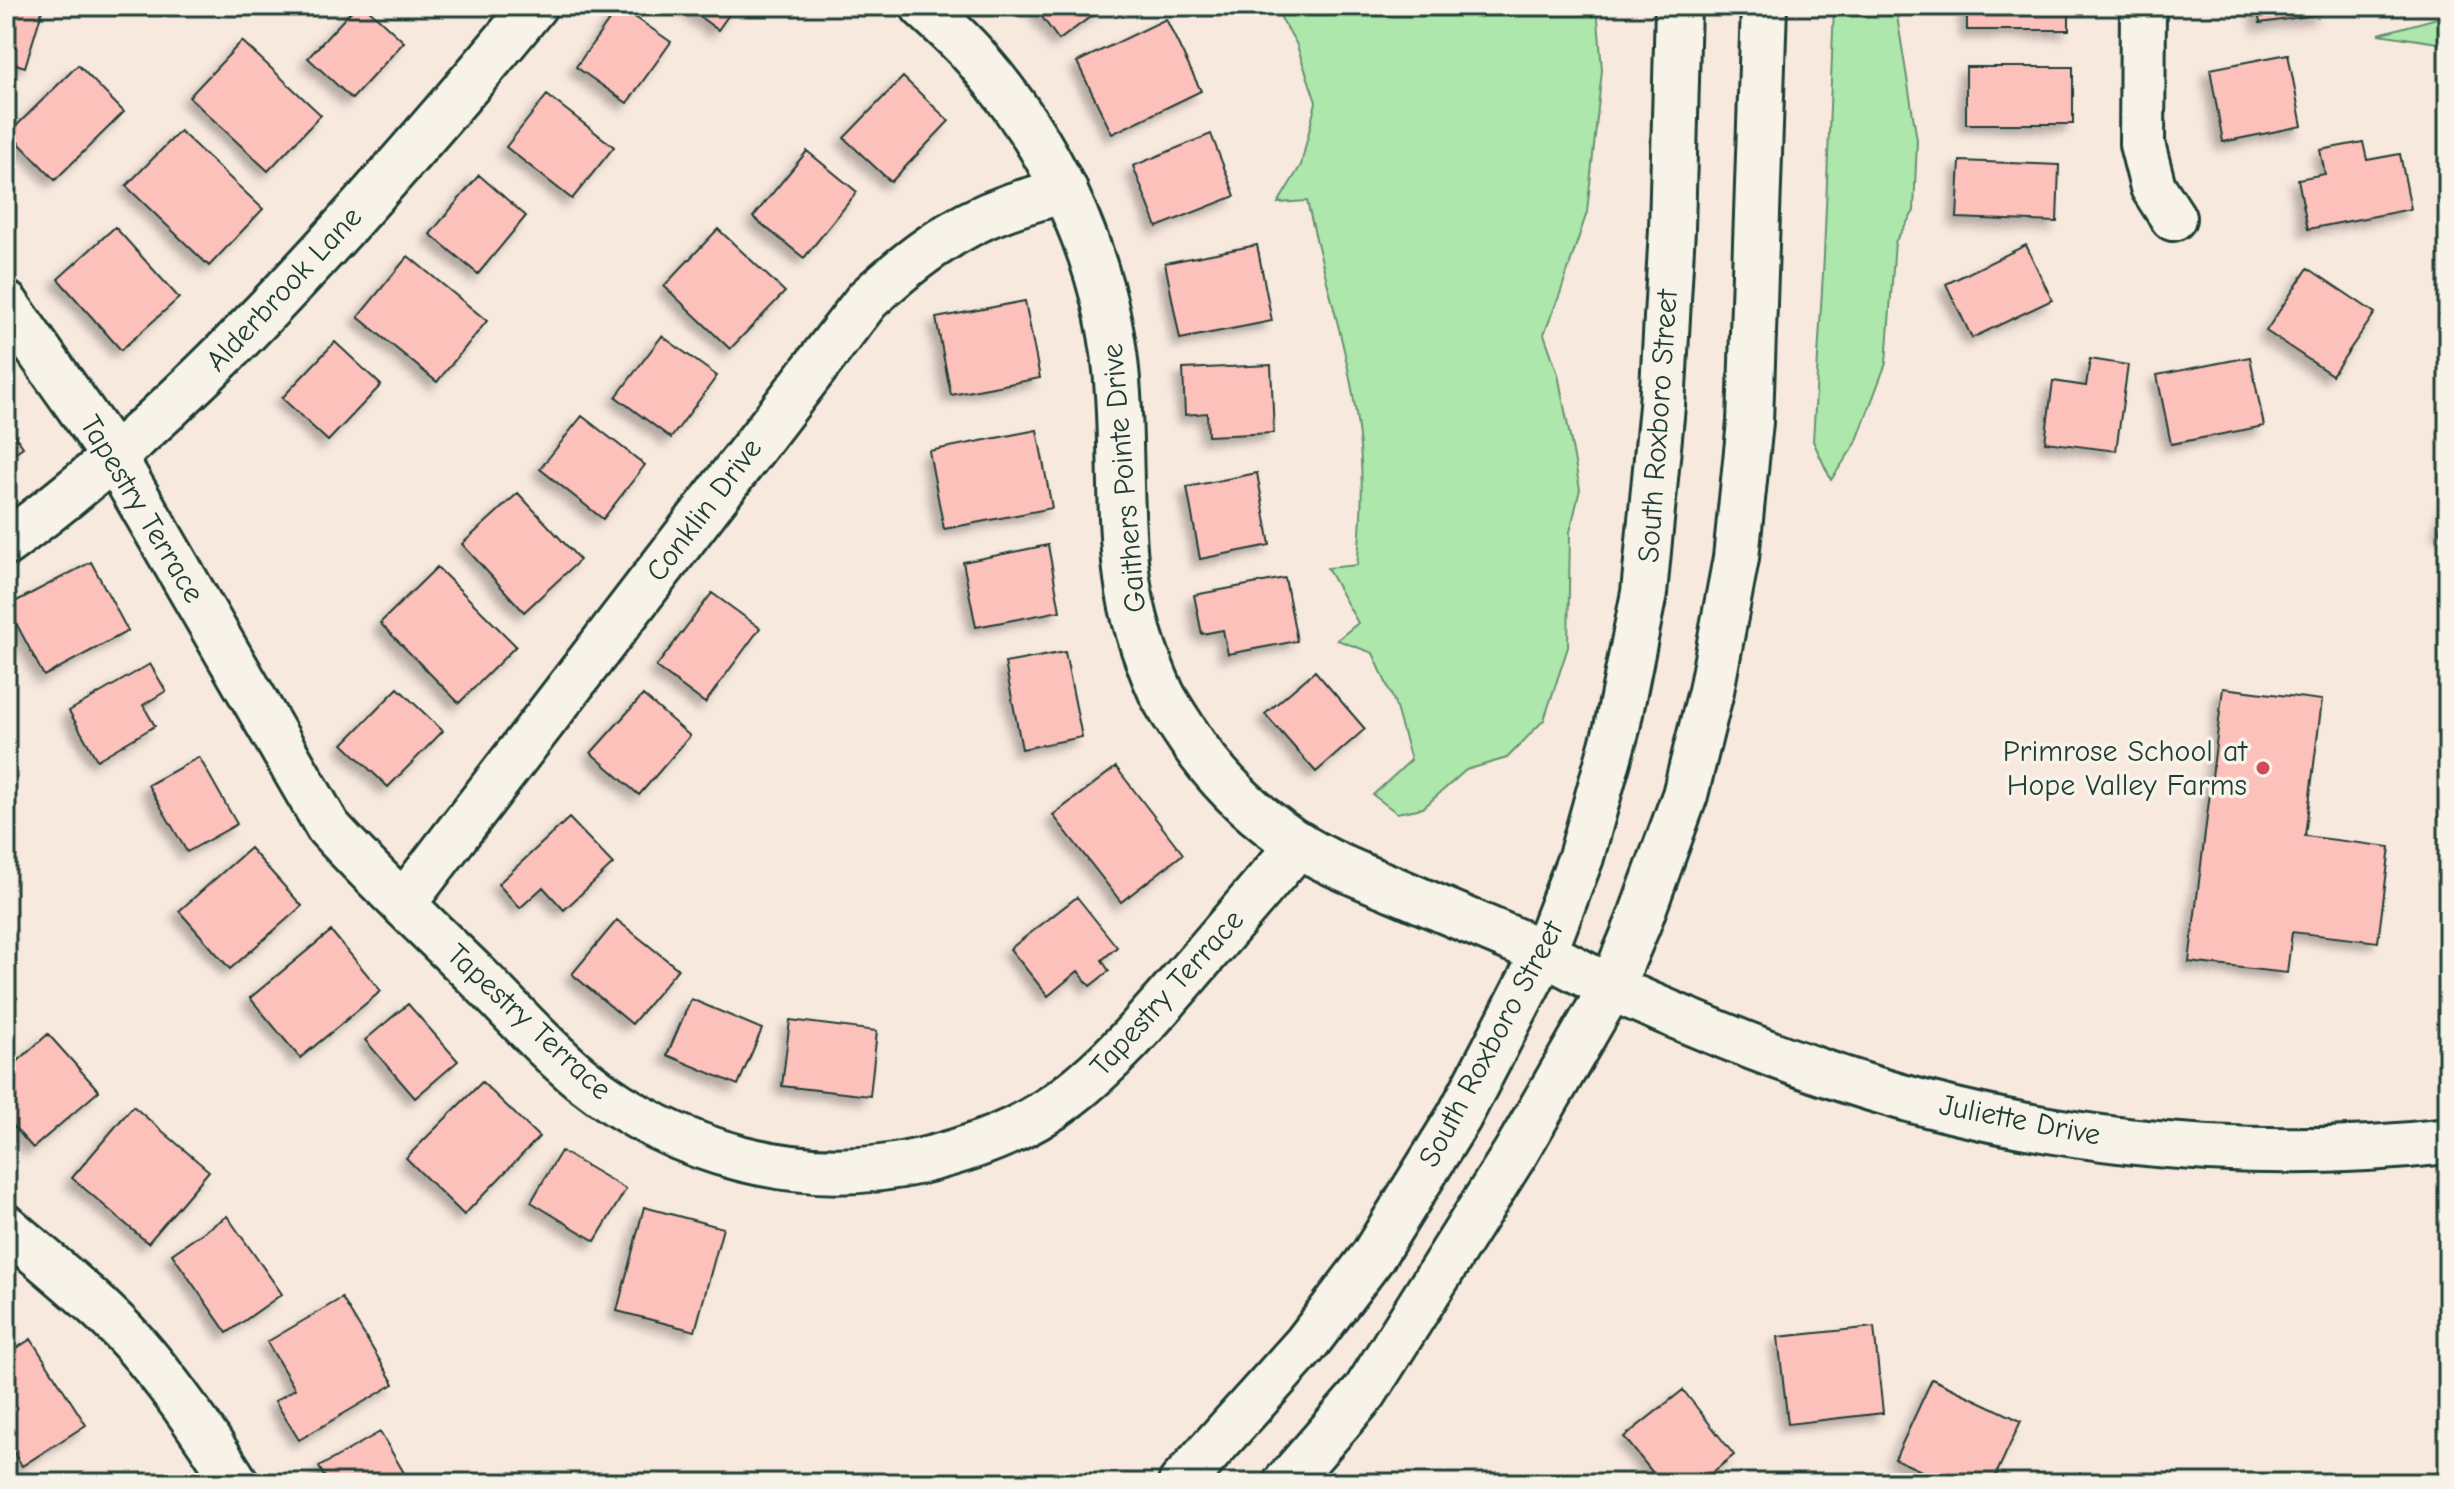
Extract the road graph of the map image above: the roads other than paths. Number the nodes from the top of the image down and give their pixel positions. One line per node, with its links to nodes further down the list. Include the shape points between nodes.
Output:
1 (534, 6): 9 (street, Alderbrook Lane, via 299,280)
2 (923, 6): 6 (street, Gaithers Pointe Drive, via 976,58 1027,124)
3 (1678, 6): 13 (street, South Roxboro Street, via 1662,406 1644,593 1617,728 1581,857)
4 (1764, 6): 14 (street, via 1750,422 1736,558 1685,795)
5 (2143, 6): 7 (street, via 2142,144 2153,187)
6 (1065, 190): 11 (street, Gaithers Pointe Drive, via 1107,309 1118,386 1127,578 1140,639 1164,698 1200,756 1237,797); 12 (street, Conklin Drive, via 952,233 867,300)
7 (2173, 218)
8 (6, 304): 9 (street, Tapestry Terrace)
9 (114, 457): 10 (street, Alderbrook Lane); 12 (street, Tapestry Terrace, via 328,827)
10 (6, 543)
11 (1299, 844): 12 (street, Tapestry Terrace, via 1136,1034 1064,1099 1012,1130 958,1152 892,1168 821,1171 742,1160 676,1137 634,1115 580,1077); 13 (street, Gaithers Pointe Drive)
12 (403, 904)
13 (1544, 953): 14 (street, Gaithers Pointe Drive); 18 (street, South Roxboro Street, via 1459,1117 1373,1256 1306,1344)
14 (1611, 988): 15 (street, Juliette Drive, via 1809,1068 2019,1124 2207,1149 2299,1151); 19 (street, via 1516,1152 1365,1392)
15 (2448, 1141)
16 (6, 1227): 17 (street, via 134,1342 186,1406)
17 (236, 1483)
18 (1181, 1483)
19 (1286, 1483)

